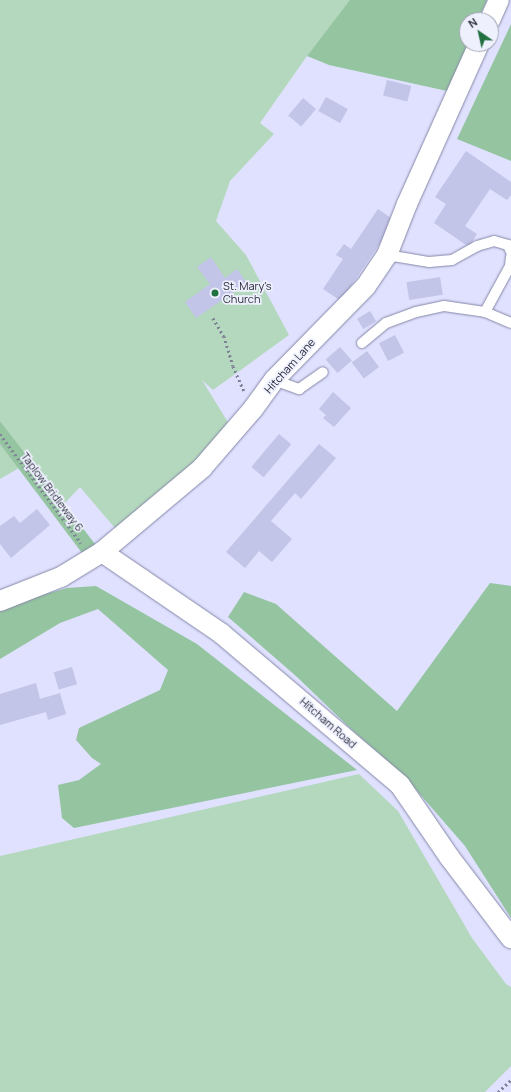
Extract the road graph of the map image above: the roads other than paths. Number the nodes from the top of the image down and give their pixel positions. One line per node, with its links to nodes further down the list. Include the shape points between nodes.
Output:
1 (499, 0): 2 (street)
2 (494, 12)
3 (475, 52): 5 (street, Hitcham Lane, via 407,204)
4 (511, 252): 5 (lane, via 508,246 494,241 478,246 452,260 429,262)
5 (387, 255): 11 (street, Hitcham Lane, via 366,286)
6 (511, 257): 7 (lane, via 510,266)
7 (485, 312): 8 (lane); 9 (lane, via 444,306 416,312 386,323)
8 (511, 323)
9 (362, 343)
10 (322, 372): 11 (lane, via 299,389)
11 (274, 380): 12 (street, Hitcham Lane, via 253,409 202,468)
12 (97, 555): 13 (street, Hitcham Lane, via 61,577); 14 (street, Hitcham Road, via 222,634 400,785 450,858)
13 (0, 600)
14 (511, 938)

